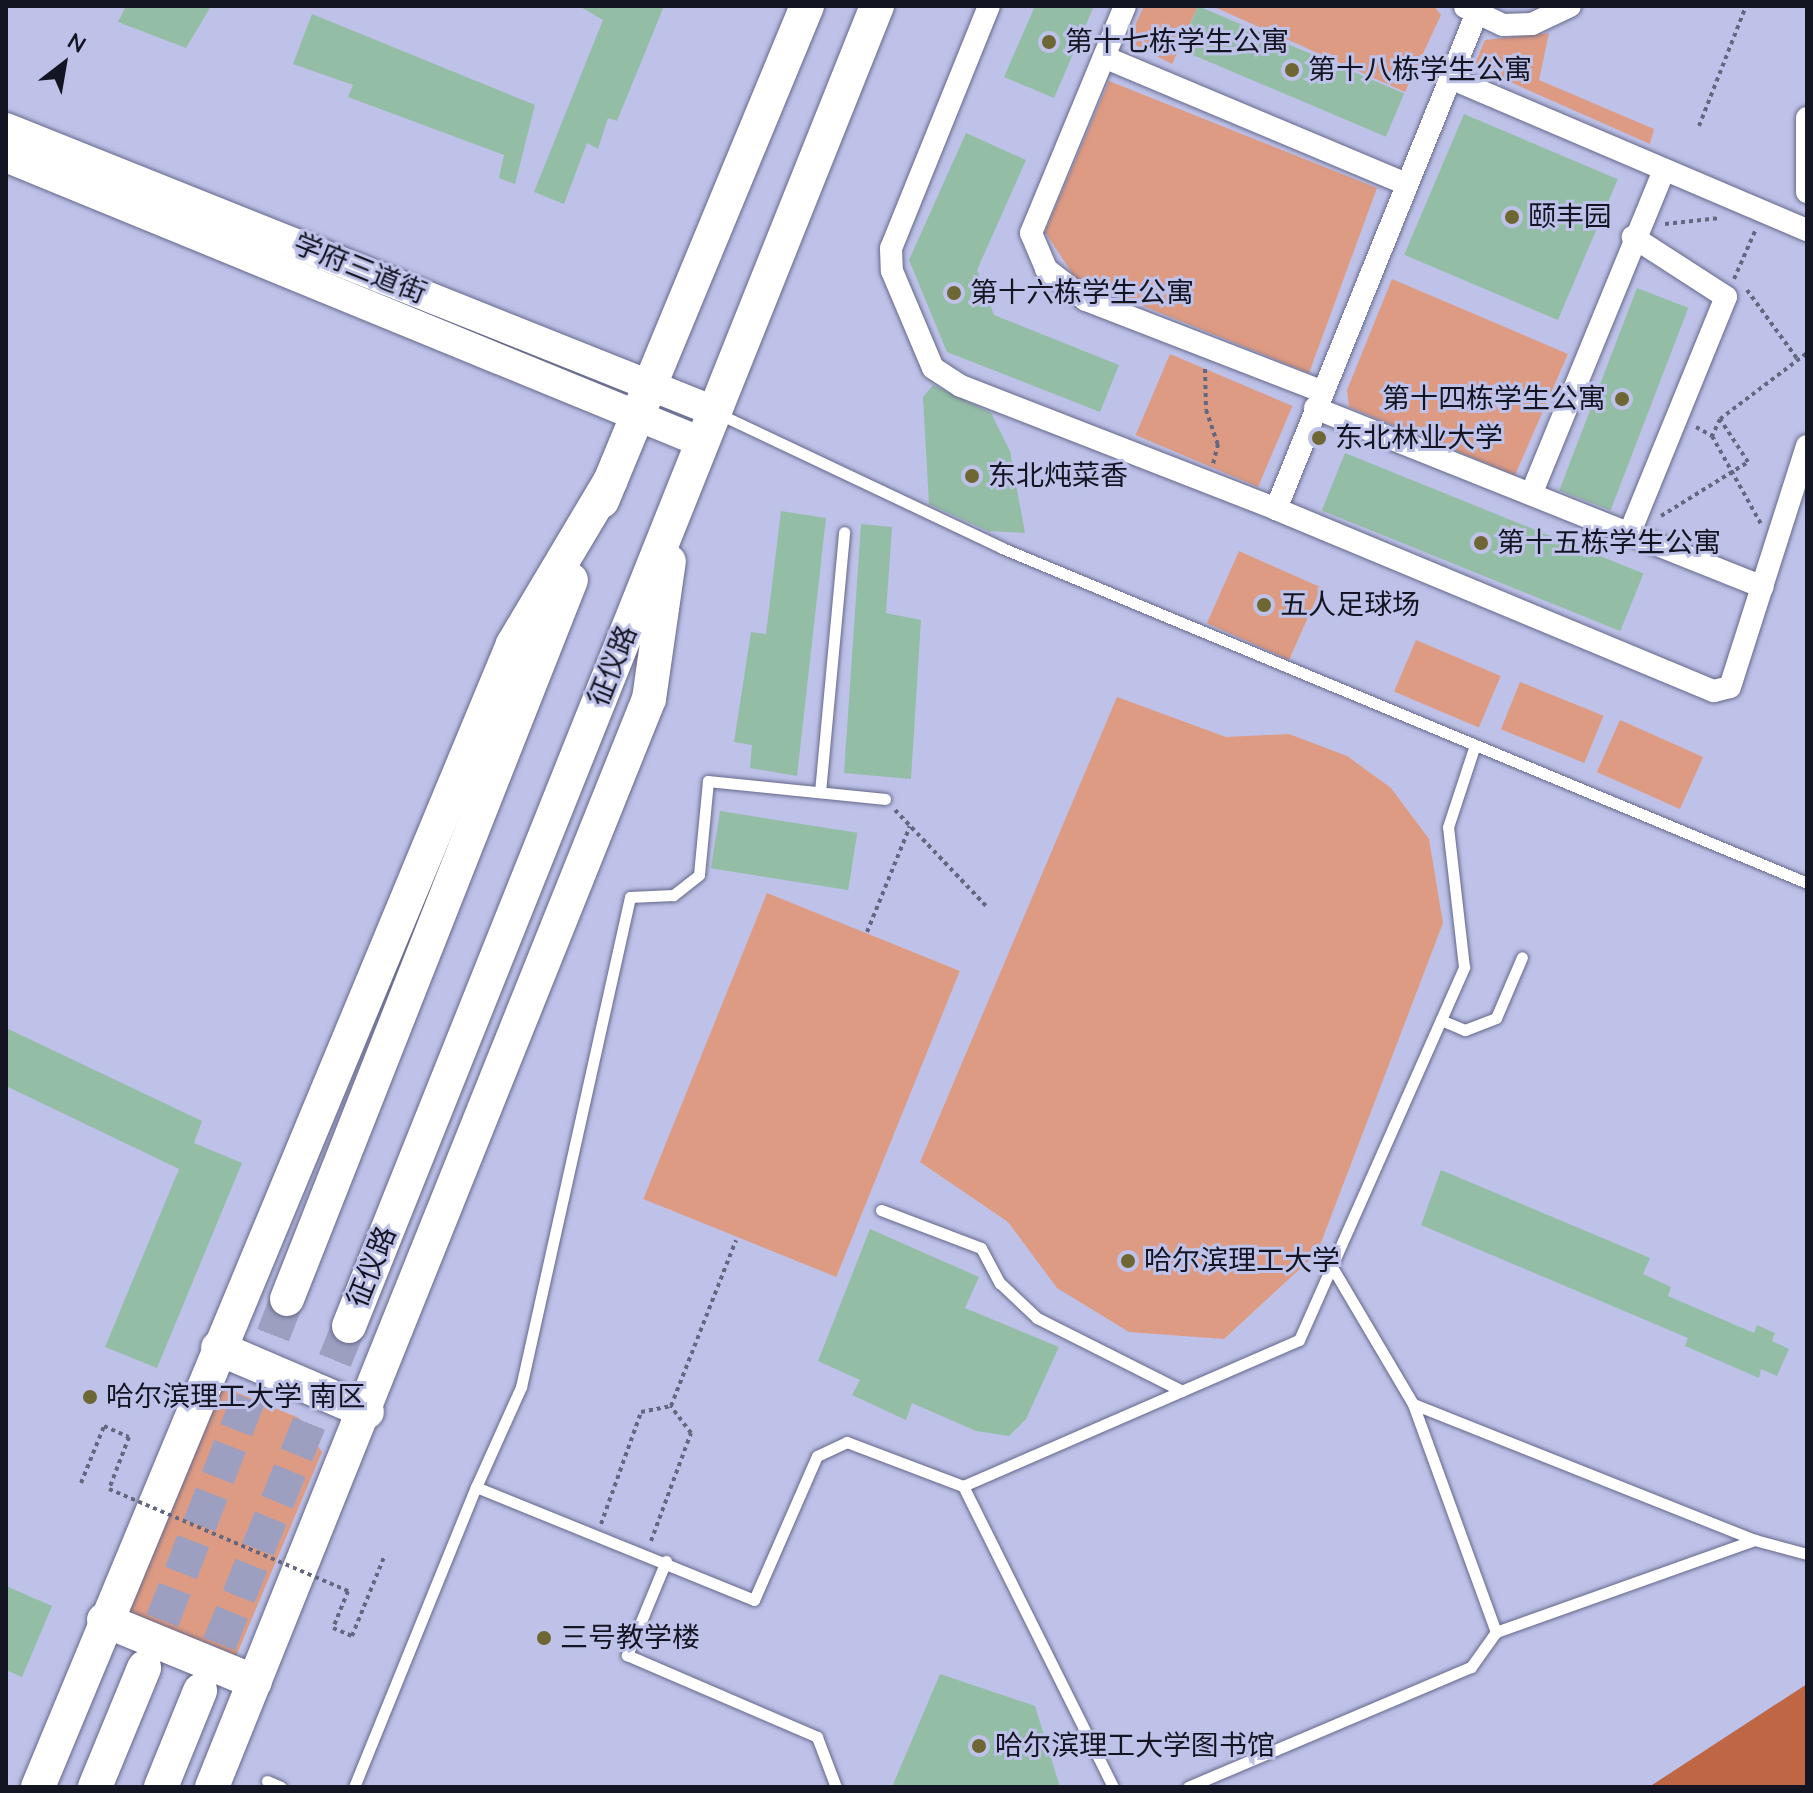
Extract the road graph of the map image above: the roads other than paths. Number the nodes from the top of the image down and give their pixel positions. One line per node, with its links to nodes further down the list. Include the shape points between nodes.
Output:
1 (807, 6): 17 (main road)
2 (877, 6): 19 (main road, 征仪路)
3 (989, 6): 24 (street, via 891,248 892,271 933,368 961,386)
4 (1125, 6): 7 (street)
5 (1570, 6): 6 (street, via 1532,24)
6 (1470, 10): 8 (street)
7 (1104, 57): 13 (street); 18 (street, via 1031,233 1046,269 1086,300)
8 (1450, 78): 12 (street); 13 (street)
9 (1807, 118): 14 (street)
10 (6, 128): 17 (main road, 学府三道街)
11 (6, 157): 17 (main road, 学府三道街)
12 (1663, 172): 15 (street); 16 (street)
13 (1404, 183): 18 (street)
14 (1807, 192)
15 (1807, 230)
16 (1633, 237): 22 (street); 26 (street, via 1726,297)
17 (646, 400): 19 (main road, 学府三道街); 21 (main road)
18 (1318, 400): 22 (street); 24 (street)
19 (707, 427): 23 (main road, 征仪路); 28 (lane)
20 (1807, 446): 27 (street)
21 (610, 481): 36 (main road); 38 (main road, via 513,644)
22 (1532, 492): 26 (street)
23 (677, 508): 37 (main road, 征仪路); 41 (main road, via 649,699)
24 (1276, 509): 27 (street, via 1714,691 1730,687)
25 (844, 532): 29 (lane)
26 (1630, 532): 27 (street)
27 (1763, 587)
28 (1475, 745): 31 (lane); 33 (lane, via 1448,827 1464,967)
29 (820, 792): 30 (lane); 43 (lane, via 708,781 699,875 673,895 630,897 521,1387)
30 (885, 799)
31 (1807, 883)
32 (1522, 957): 33 (lane, via 1496,1018 1465,1030)
33 (1441, 1020): 35 (lane)
34 (881, 1210): 39 (lane, via 981,1248 1000,1283 1037,1318)
35 (1332, 1267): 39 (lane, via 1299,1340); 40 (lane)
36 (287, 1299)
37 (349, 1326)
38 (218, 1348): 41 (main road); 47 (main road)
39 (1182, 1391): 42 (lane)
40 (1413, 1404): 44 (lane); 48 (lane)
41 (367, 1412): 50 (main road)
42 (963, 1486): 46 (lane, via 847,1442 817,1456 754,1600); 60 (lane)
43 (476, 1487): 46 (lane); 58 (lane)
44 (1755, 1540): 45 (lane); 48 (lane)
45 (1807, 1554)
46 (666, 1561): 59 (lane, via 627,1655 817,1737 839,1780)
47 (104, 1620): 50 (main road); 53 (main road)
48 (1496, 1632): 61 (lane, via 1471,1667)
49 (144, 1668): 54 (main road)
50 (255, 1682): 56 (main road)
51 (200, 1691): 55 (main road)
52 (267, 1781): 57 (lane)
53 (38, 1787)
54 (95, 1787)
55 (161, 1787)
56 (212, 1787)
57 (281, 1787)
58 (354, 1787)
59 (836, 1787)
60 (1113, 1787)
61 (1188, 1787)

